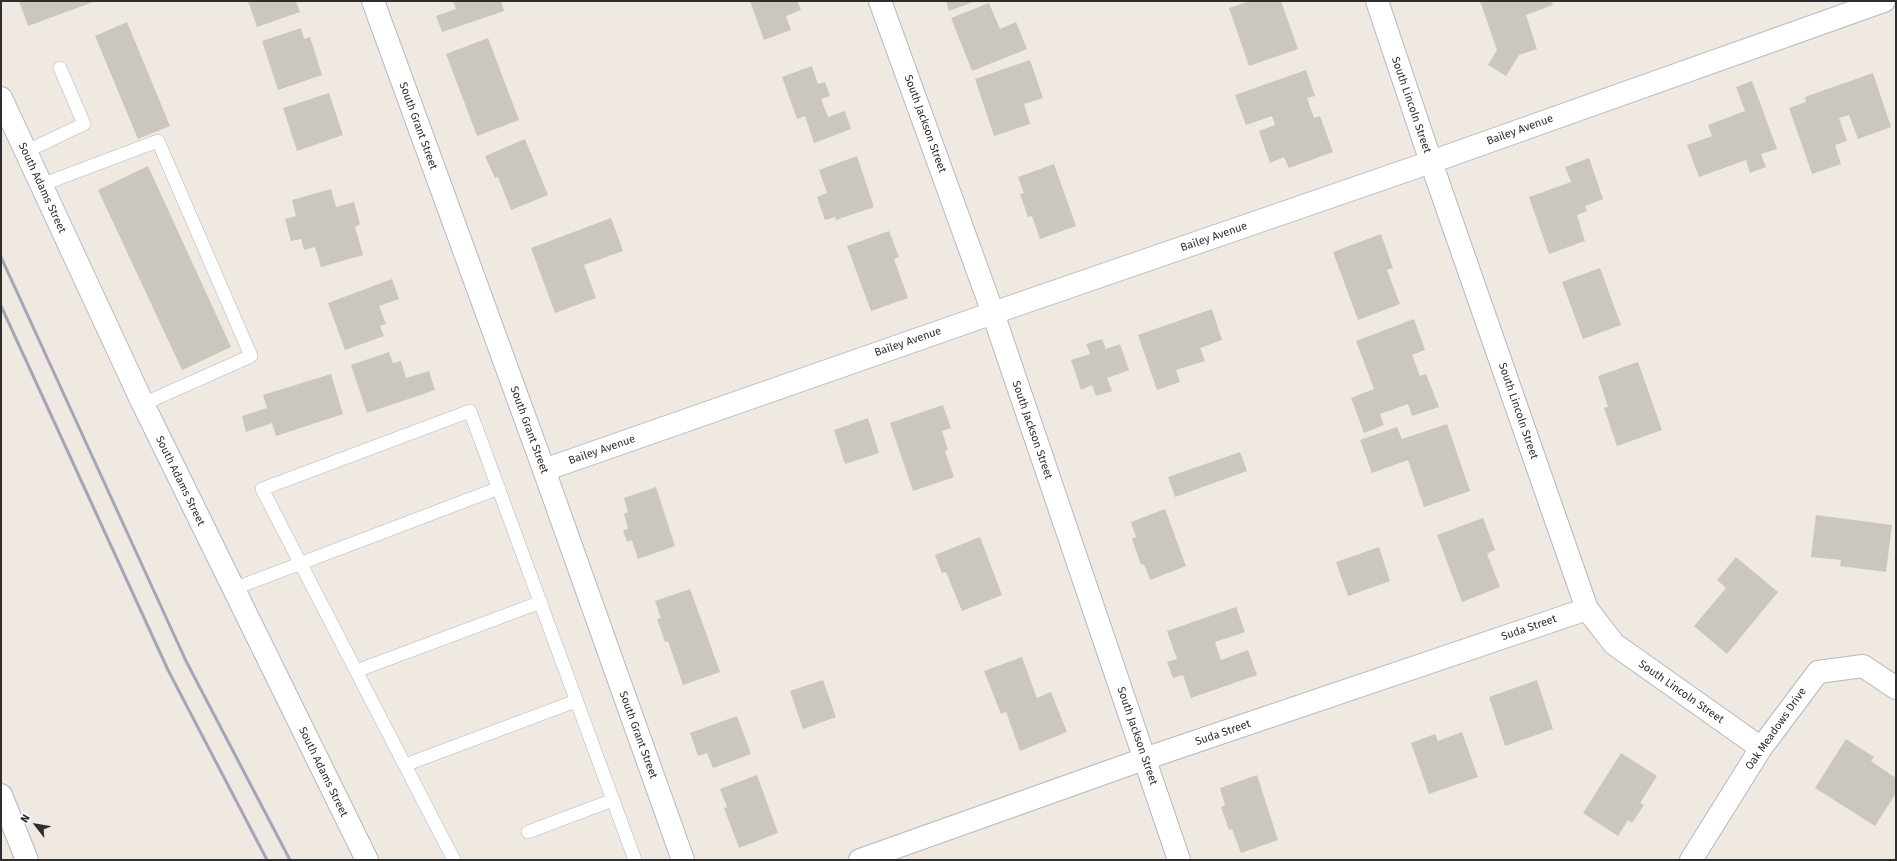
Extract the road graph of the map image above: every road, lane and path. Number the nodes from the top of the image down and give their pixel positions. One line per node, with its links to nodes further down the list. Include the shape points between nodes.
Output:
1 (373, 1): 12 (street, South Grant Street)
2 (880, 1): 10 (street, South Jackson Street)
3 (1377, 1): 8 (street, South Lincoln Street)
4 (1879, 2): 8 (street, Bailey Avenue)
5 (60, 68): 7 (lane, via 84,124)
6 (1, 98): 7 (street, South Adams Street)
7 (25, 152): 9 (street, South Adams Street)
8 (1431, 162): 10 (street, Bailey Avenue); 17 (street, South Lincoln Street)
9 (41, 185): 11 (street, South Adams Street); 11 (lane, via 158,141 251,356)
10 (993, 313): 12 (street, Bailey Avenue); 22 (street, South Jackson Street)
11 (143, 404): 15 (street, South Adams Street)
12 (544, 470): 31 (street, South Grant Street)
13 (498, 488): 14 (lane); 14 (lane, via 470,411 262,489); 16 (lane)
14 (300, 563): 15 (lane); 18 (lane)
15 (233, 589): 28 (street, South Adams Street)
16 (540, 602): 18 (lane); 20 (lane)
17 (1587, 609): 21 (street, South Lincoln Street, via 1614,644); 22 (street, Suda Street)
18 (356, 671): 23 (lane)
19 (1896, 688): 21 (street, Oak Meadows Drive, via 1863,666 1818,672)
20 (576, 701): 23 (lane); 25 (lane)
21 (1761, 748): 34 (street, Oak Meadows Drive)
22 (1144, 759): 32 (street, Suda Street); 33 (street, South Jackson Street)
23 (405, 765): 29 (lane)
24 (1, 795): 27 (street)
25 (613, 800): 26 (lane); 30 (lane)
26 (528, 832)
27 (27, 860)
28 (367, 860)
29 (454, 860)
30 (635, 860)
31 (683, 860)
32 (860, 860)
33 (1179, 860)
34 (1691, 860)

